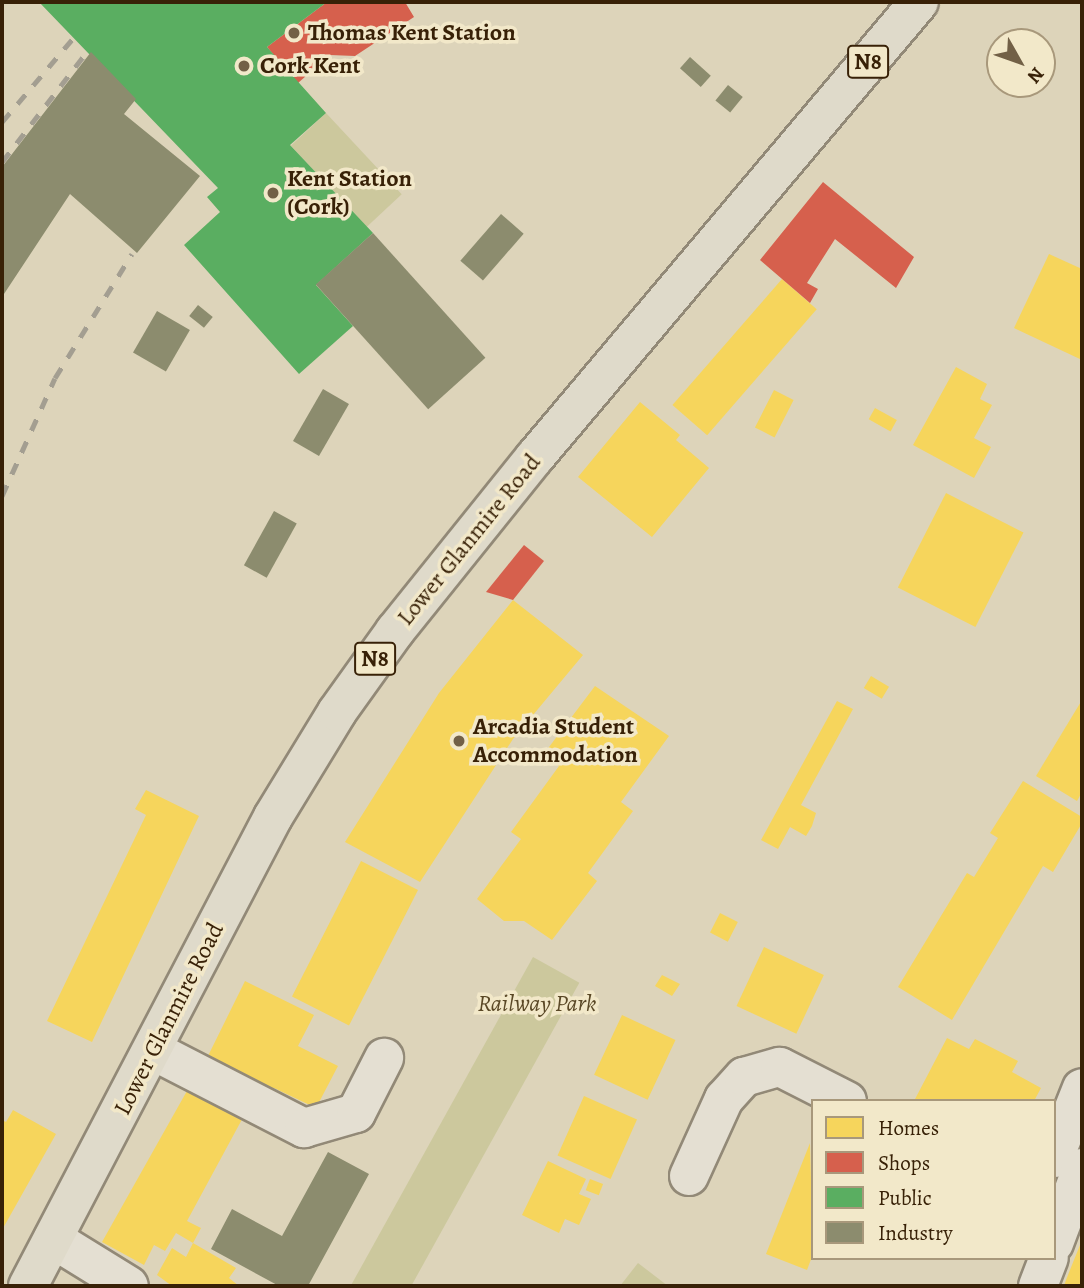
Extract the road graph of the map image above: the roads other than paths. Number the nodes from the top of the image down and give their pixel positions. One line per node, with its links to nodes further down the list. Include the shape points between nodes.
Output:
1 (919, 2): 2 (highway, Lower Glanmire Road / N8, via 766,179 396,631 337,712 274,817)
2 (153, 1051): 3 (street, via 304,1128 356,1113); 10 (highway, Lower Glanmire Road / N8)
3 (384, 1058)
4 (1082, 1088): 6 (street)
5 (843, 1099): 8 (street, via 780,1067 744,1077 724,1099)
6 (1056, 1153)
7 (1082, 1168): 9 (street)
8 (689, 1176)
9 (1056, 1238)
10 (54, 1239): 12 (highway, Lower Glanmire Road / N8); 13 (street)
11 (1048, 1260): 14 (street)
12 (27, 1286)
13 (129, 1286)
14 (1038, 1286)

